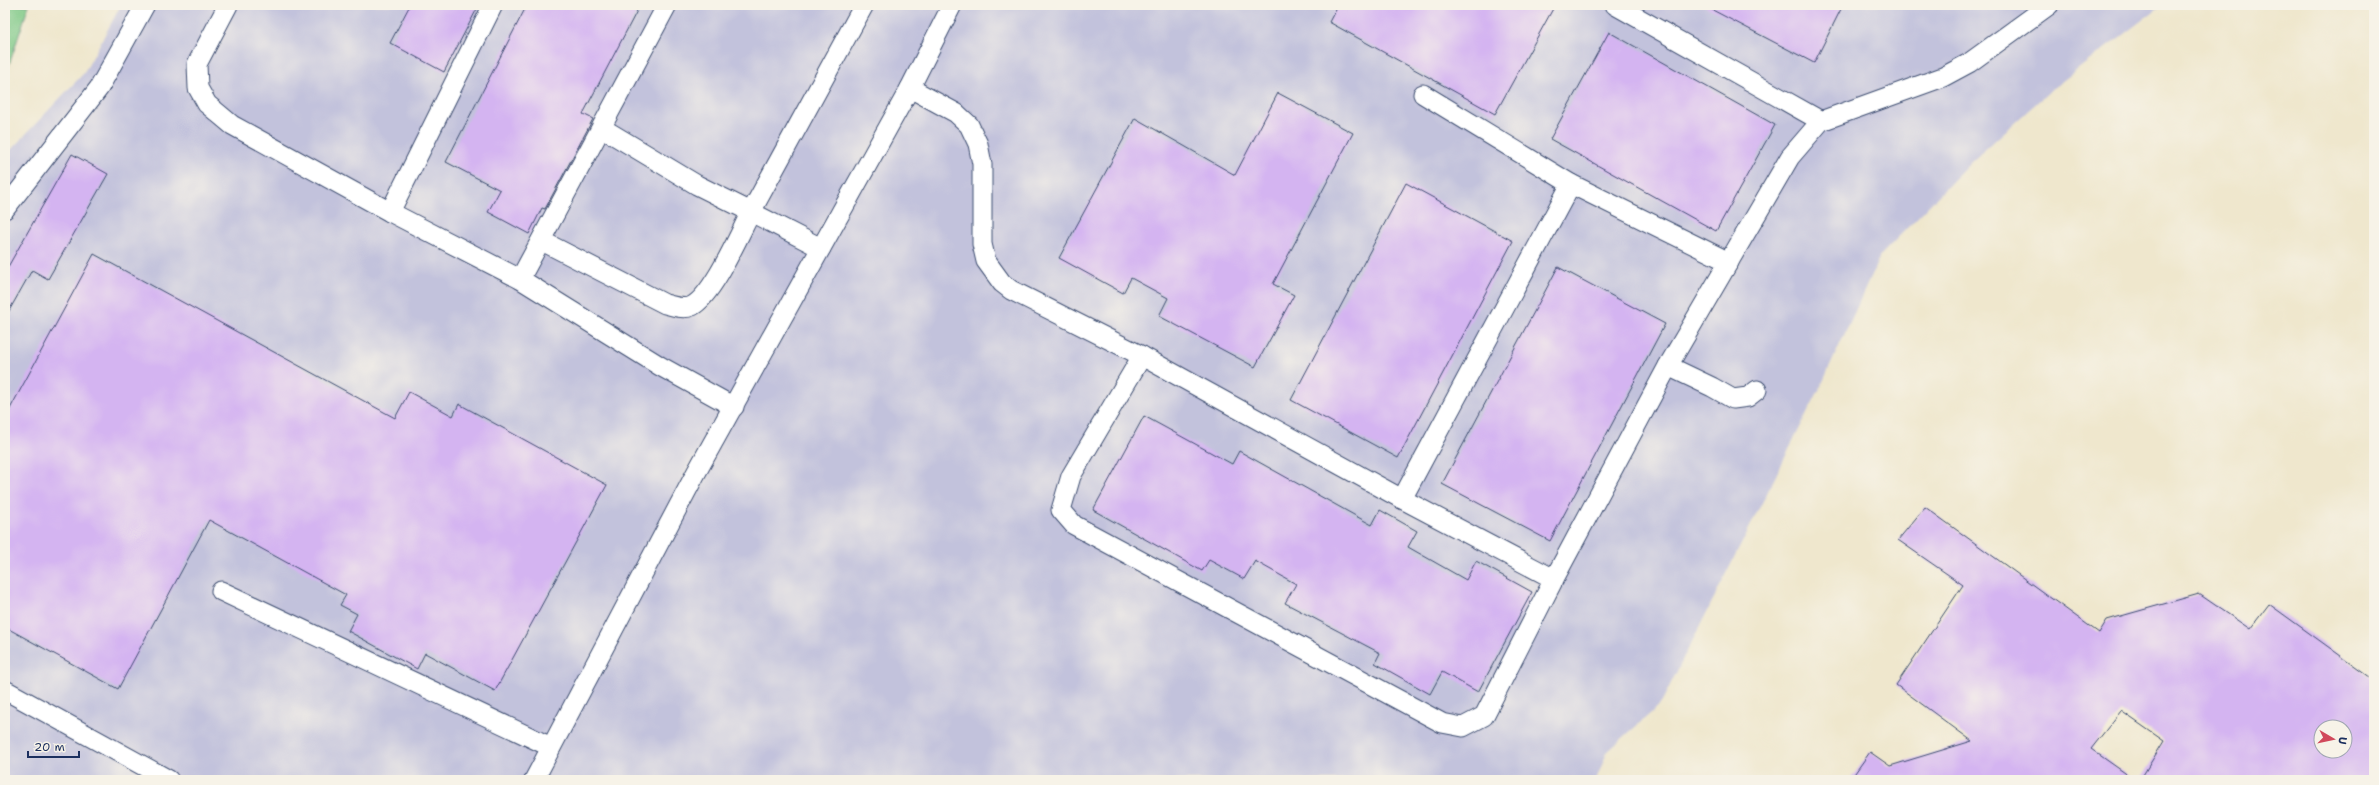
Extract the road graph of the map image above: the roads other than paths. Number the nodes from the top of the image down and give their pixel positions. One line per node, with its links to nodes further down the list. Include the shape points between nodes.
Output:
1 (145, 5): 14 (lane, via 99,88)
2 (228, 5): 15 (lane, via 197,64 198,88 207,104 232,125)
3 (493, 5): 15 (lane)
4 (667, 5): 12 (lane)
5 (864, 5): 16 (lane)
6 (952, 5): 9 (lane)
7 (1615, 5): 11 (lane)
8 (2049, 5): 11 (lane, via 1969,62 1943,77)
9 (910, 88): 18 (lane); 21 (lane, via 956,113 969,125 978,144 982,164 982,244 986,261 1002,282 1012,290)
10 (1423, 94): 13 (lane)
11 (1821, 121): 19 (lane, via 1790,157)
12 (602, 128): 16 (lane, via 697,185); 17 (lane)
13 (1571, 184): 19 (lane); 25 (lane)
14 (5, 209)
15 (390, 212): 20 (lane)
16 (751, 212): 17 (lane, via 703,299 681,308 665,304); 18 (lane)
17 (542, 241): 20 (lane)
18 (821, 248): 24 (lane)
19 (1729, 262): 22 (lane)
20 (520, 279): 24 (lane, via 660,366)
21 (1142, 356): 25 (lane); 26 (lane, via 1071,476 1061,510 1074,525 1442,723 1463,727 1484,716)
22 (1668, 366): 23 (lane, via 1733,399 1748,397); 26 (lane)
23 (1757, 390)
24 (734, 407): 29 (lane, via 692,480)
25 (1402, 499): 26 (lane)
26 (1554, 579)
27 (221, 591): 29 (lane)
28 (7, 695): 30 (lane)
29 (551, 747): 31 (lane)
30 (169, 780)
31 (534, 780)

